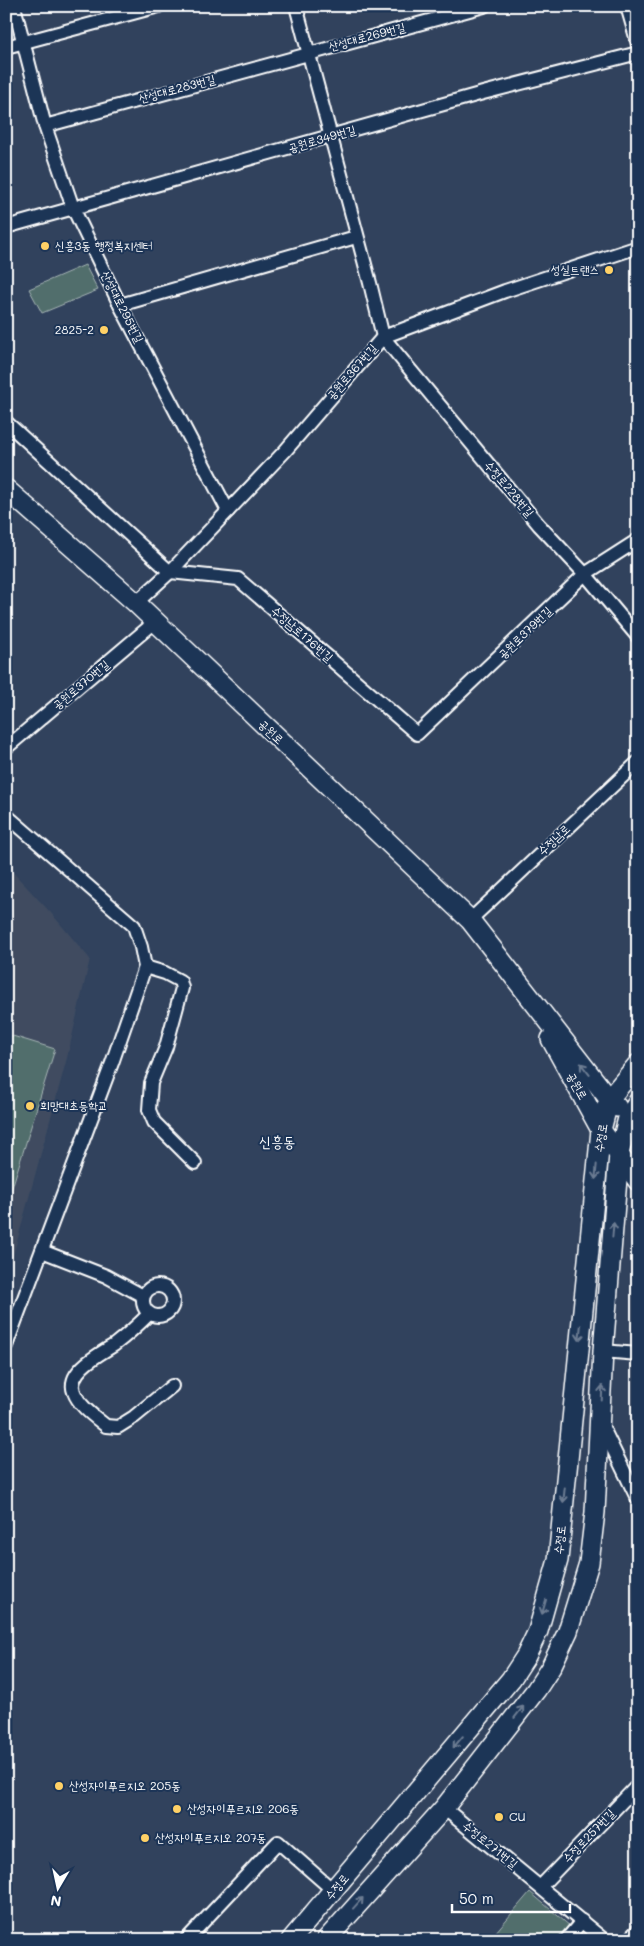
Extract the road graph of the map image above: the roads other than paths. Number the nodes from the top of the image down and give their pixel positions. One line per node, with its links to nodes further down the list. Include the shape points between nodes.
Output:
1 (14, 6): 6 (street, 산성대로295번길)
2 (159, 6): 6 (street)
3 (296, 6): 9 (street)
4 (484, 6): 9 (street, 산성대로269번길)
5 (626, 6): 7 (street)
6 (24, 42): 8 (street); 11 (street, 산성대로295번길)
7 (638, 44)
8 (6, 46)
9 (308, 53): 11 (street, 산성대로283번길); 12 (street)
10 (638, 53): 12 (street, 공원로349번길)
11 (45, 126): 13 (street, 산성대로295번길)
12 (330, 136): 13 (street, 공원로349번길); 15 (street)
13 (73, 208): 14 (street, 공원로349번길); 17 (street, 산성대로295번길)
14 (6, 227)
15 (356, 237): 17 (street); 18 (street)
16 (638, 247): 18 (street, 공원로367번길, via 505,291)
17 (120, 305): 21 (street, 산성대로295번길)
18 (383, 337): 21 (street, 공원로367번길, via 285,451); 24 (street, 수정로228번길, via 539,524)
19 (6, 422): 23 (street)
20 (6, 489): 25 (main road, 공원로)
21 (228, 511): 23 (street, 공원로367번길)
22 (638, 540): 24 (street, 공원로379번길)
23 (170, 572): 25 (street, 공원로367번길); 28 (street, 수정남로176번길, via 238,579)
24 (585, 574): 27 (street, 수정로228번길); 28 (street, 공원로379번길)
25 (136, 603): 26 (main road, 공원로)
26 (155, 622): 29 (street, 공원로370번길); 32 (main road, 공원로)
27 (638, 637)
28 (417, 734)
29 (6, 748)
30 (638, 762): 32 (street, 수정남로)
31 (6, 815): 33 (street, via 134,926)
32 (470, 920): 34 (main road, 공원로)
33 (145, 967): 41 (street, via 180,981 182,988 166,1047 151,1083 148,1110 154,1122); 43 (street)
34 (523, 988): 36 (main road, 공원로, one-way to 34); 39 (main road, 공원로)
35 (638, 1064): 36 (main road, 수정로)
36 (609, 1100): 38 (main road, 공원로); 39 (main road, 수정로)
37 (638, 1102): 38 (main road, 수정로)
38 (633, 1125): 40 (main road, 수정로)
39 (601, 1130): 40 (main road, 공원로); 55 (main road, 수정로, one-way to 55, via 558,1560 538,1631 511,1679)
40 (619, 1154): 42 (main road, 공원로); 47 (main road, 수정로, one-way to 40)
41 (195, 1163)
42 (638, 1181)
43 (42, 1251): 44 (street, via 106,1276); 46 (street)
44 (143, 1296): 45 (street, via 143,1306); 45 (street, via 154,1286 164,1287 172,1294 173,1304 168,1313)
45 (149, 1314): 49 (street, via 79,1370 74,1379 74,1393 106,1426 118,1427)
46 (6, 1346)
47 (603, 1351): 48 (street); 50 (main road, 수정로, one-way to 47)
48 (638, 1354)
49 (172, 1386)
50 (600, 1422): 51 (street); 53 (main road, 수정로, one-way to 50, via 536,1690 568,1631 589,1563 596,1512)
51 (638, 1500)
52 (638, 1785): 54 (street, 수정로257번길)
53 (444, 1808): 54 (street, 수정로271번길); 58 (main road, 수정로, one-way to 53)
54 (541, 1886): 56 (street, 수정로271번길)
55 (334, 1891): 59 (street, via 278,1842); 60 (main road, 수정로)
56 (582, 1921): 61 (street); 62 (street, 수정로271번길)
57 (638, 1930): 63 (street)
58 (329, 1938)
59 (186, 1940)
60 (292, 1940)
61 (566, 1940)
62 (604, 1940)
63 (628, 1940)

